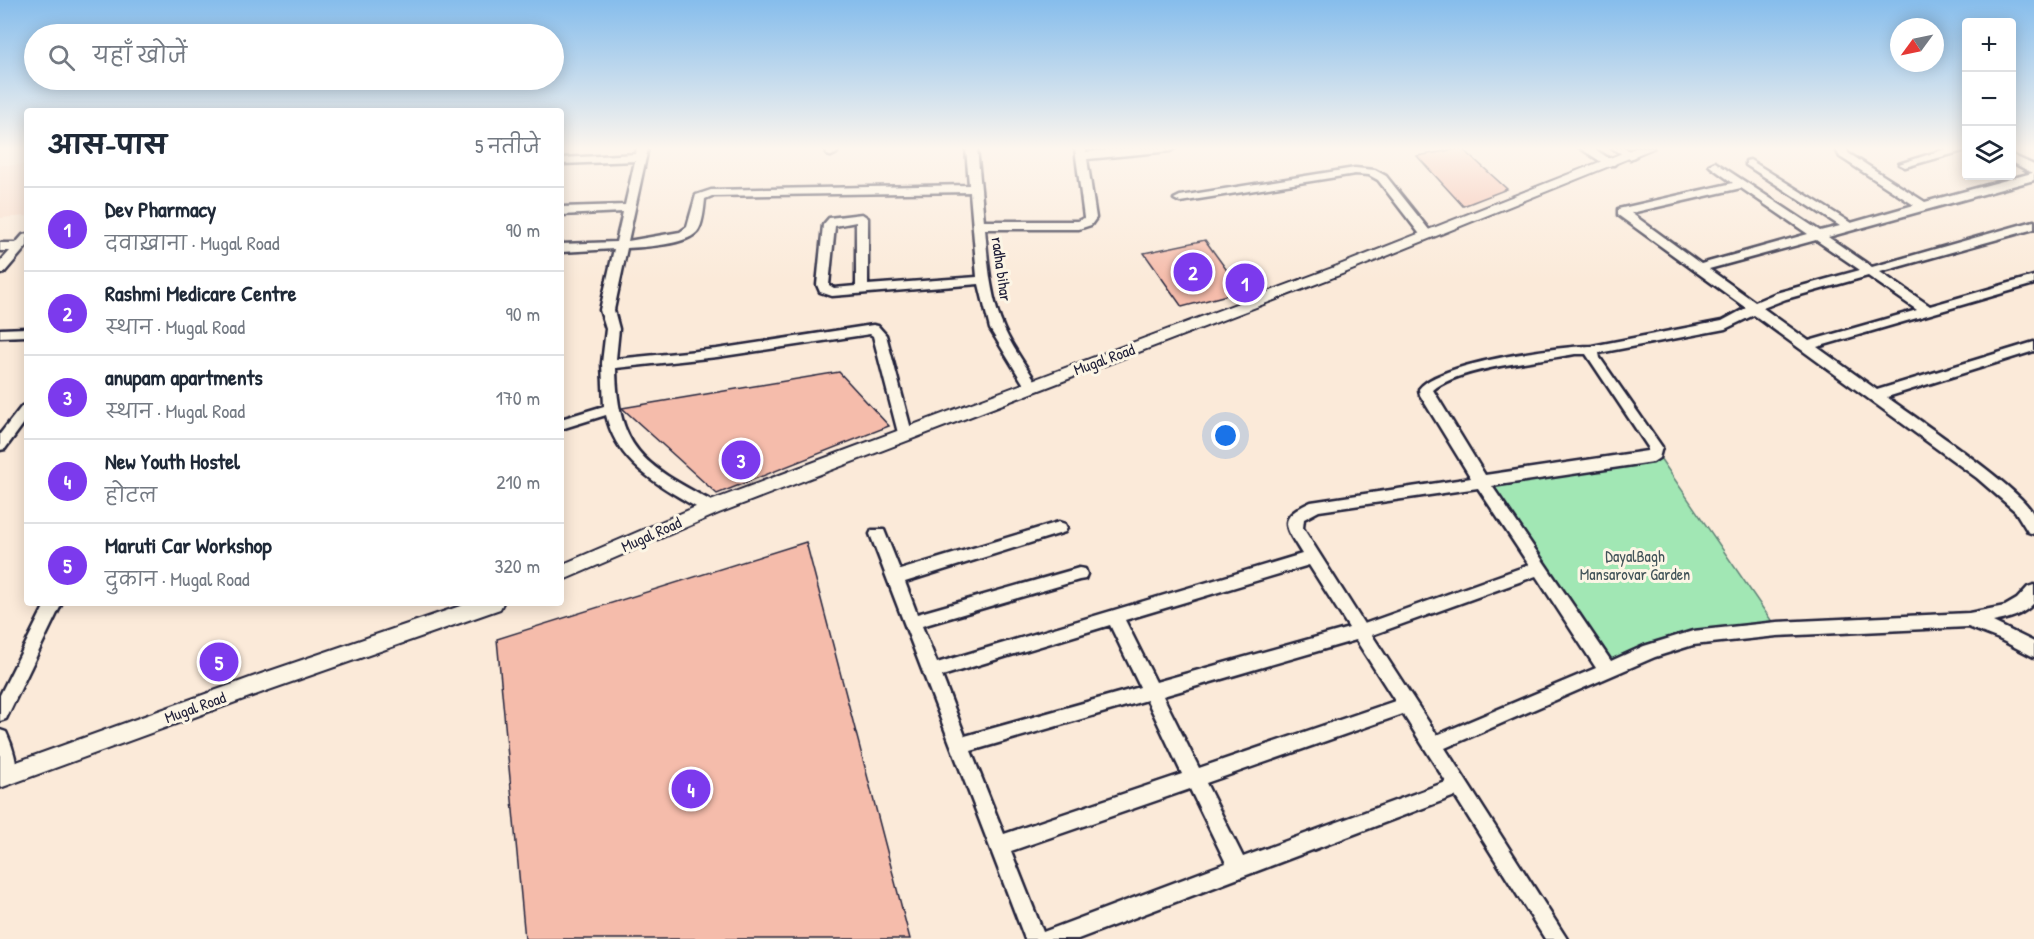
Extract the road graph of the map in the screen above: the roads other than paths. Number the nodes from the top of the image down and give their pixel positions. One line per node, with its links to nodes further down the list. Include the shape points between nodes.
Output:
1 (632, 192): 18 (street)
2 (730, 192): 26 (street, via 700,196 689,234)
3 (773, 192): 16 (street)
4 (948, 192): 16 (street)
5 (975, 192): 20 (street, radha bihar)
6 (1086, 192): 20 (street, via 1090,218 1079,225)
7 (1225, 192): 15 (street)
8 (1393, 192): 23 (street)
9 (1537, 192): 23 (street, Mugal Road)
10 (1709, 192): 29 (street, via 1622,212)
11 (1754, 192): 24 (street)
12 (1794, 192): 22 (street)
13 (1901, 192): 17 (street)
14 (1975, 192): 17 (street)
15 (1180, 199)
16 (864, 204): 34 (street); 34 (street, via 829,225 823,285 832,292)
17 (1923, 206): 22 (street)
18 (628, 208): 19 (street); 26 (street)
19 (564, 211)
20 (980, 225): 32 (street, radha bihar)
21 (2034, 225): 31 (street)
22 (1848, 226): 24 (street)
23 (1426, 234): 43 (street, Mugal Road)
24 (1817, 235): 29 (street); 31 (street)
25 (23, 242): 27 (street); 30 (street)
26 (619, 246): 28 (street); 42 (street, via 607,310 614,325)
27 (0, 247)
28 (564, 248)
29 (1700, 268): 35 (street)
30 (0, 270)
31 (1870, 271): 35 (street); 36 (street)
32 (984, 280): 34 (street); 43 (street, radha bihar, via 997,329)
33 (2034, 280): 36 (street)
34 (862, 290)
35 (1753, 308): 39 (street); 41 (street, via 1725,325)
36 (1928, 311): 39 (street)
37 (24, 332): 38 (street)
38 (0, 333)
39 (1807, 346): 44 (street)
40 (2034, 346): 44 (street)
41 (1592, 350): 50 (street, via 1456,372 1428,385 1427,394); 50 (street, via 1593,358 1655,447 1654,454 1648,458)
42 (609, 364): 45 (street); 48 (street, via 717,353 873,329 879,335)
43 (1031, 385): 48 (street, Mugal Road)
44 (1875, 396): 53 (street, via 2000,489 2020,507)
45 (610, 409): 47 (street); 51 (street, via 624,446 643,467)
46 (24, 413): 49 (street)
47 (564, 423)
48 (905, 433): 51 (street, Mugal Road)
49 (0, 445)
50 (1481, 481): 55 (street, via 1345,501 1301,512 1294,520 1295,528); 56 (street)
51 (712, 508): 57 (street, Mugal Road)
52 (1059, 528): 59 (street)
53 (2034, 528)
54 (878, 534): 59 (street)
55 (1313, 557): 63 (street); 66 (street)
56 (1540, 568): 66 (street); 68 (street)
57 (564, 572)
58 (1079, 574): 65 (street)
59 (895, 578): 65 (street)
60 (2034, 592): 64 (street, via 2009,612)
61 (53, 606): 72 (street)
62 (483, 606): 76 (street, Mugal Road)
63 (1115, 617): 69 (street); 70 (street)
64 (1969, 620): 67 (street); 68 (street, via 1727,633 1669,644)
65 (912, 622): 69 (street)
66 (1361, 632): 70 (street); 71 (street)
67 (2034, 650)
68 (1608, 671): 74 (street)
69 (931, 672): 75 (street)
70 (1152, 693): 75 (street); 77 (street)
71 (1407, 705): 74 (street); 77 (street)
72 (0, 713)
73 (0, 738): 76 (street)
74 (1433, 745): 78 (street)
75 (959, 746): 79 (street)
76 (4, 776)
77 (1194, 779): 79 (street); 80 (street)
78 (1459, 786): 80 (street); 83 (street)
79 (998, 846): 81 (street)
80 (1239, 868): 82 (street)
81 (1035, 939)
82 (1050, 939)
83 (1557, 939)

